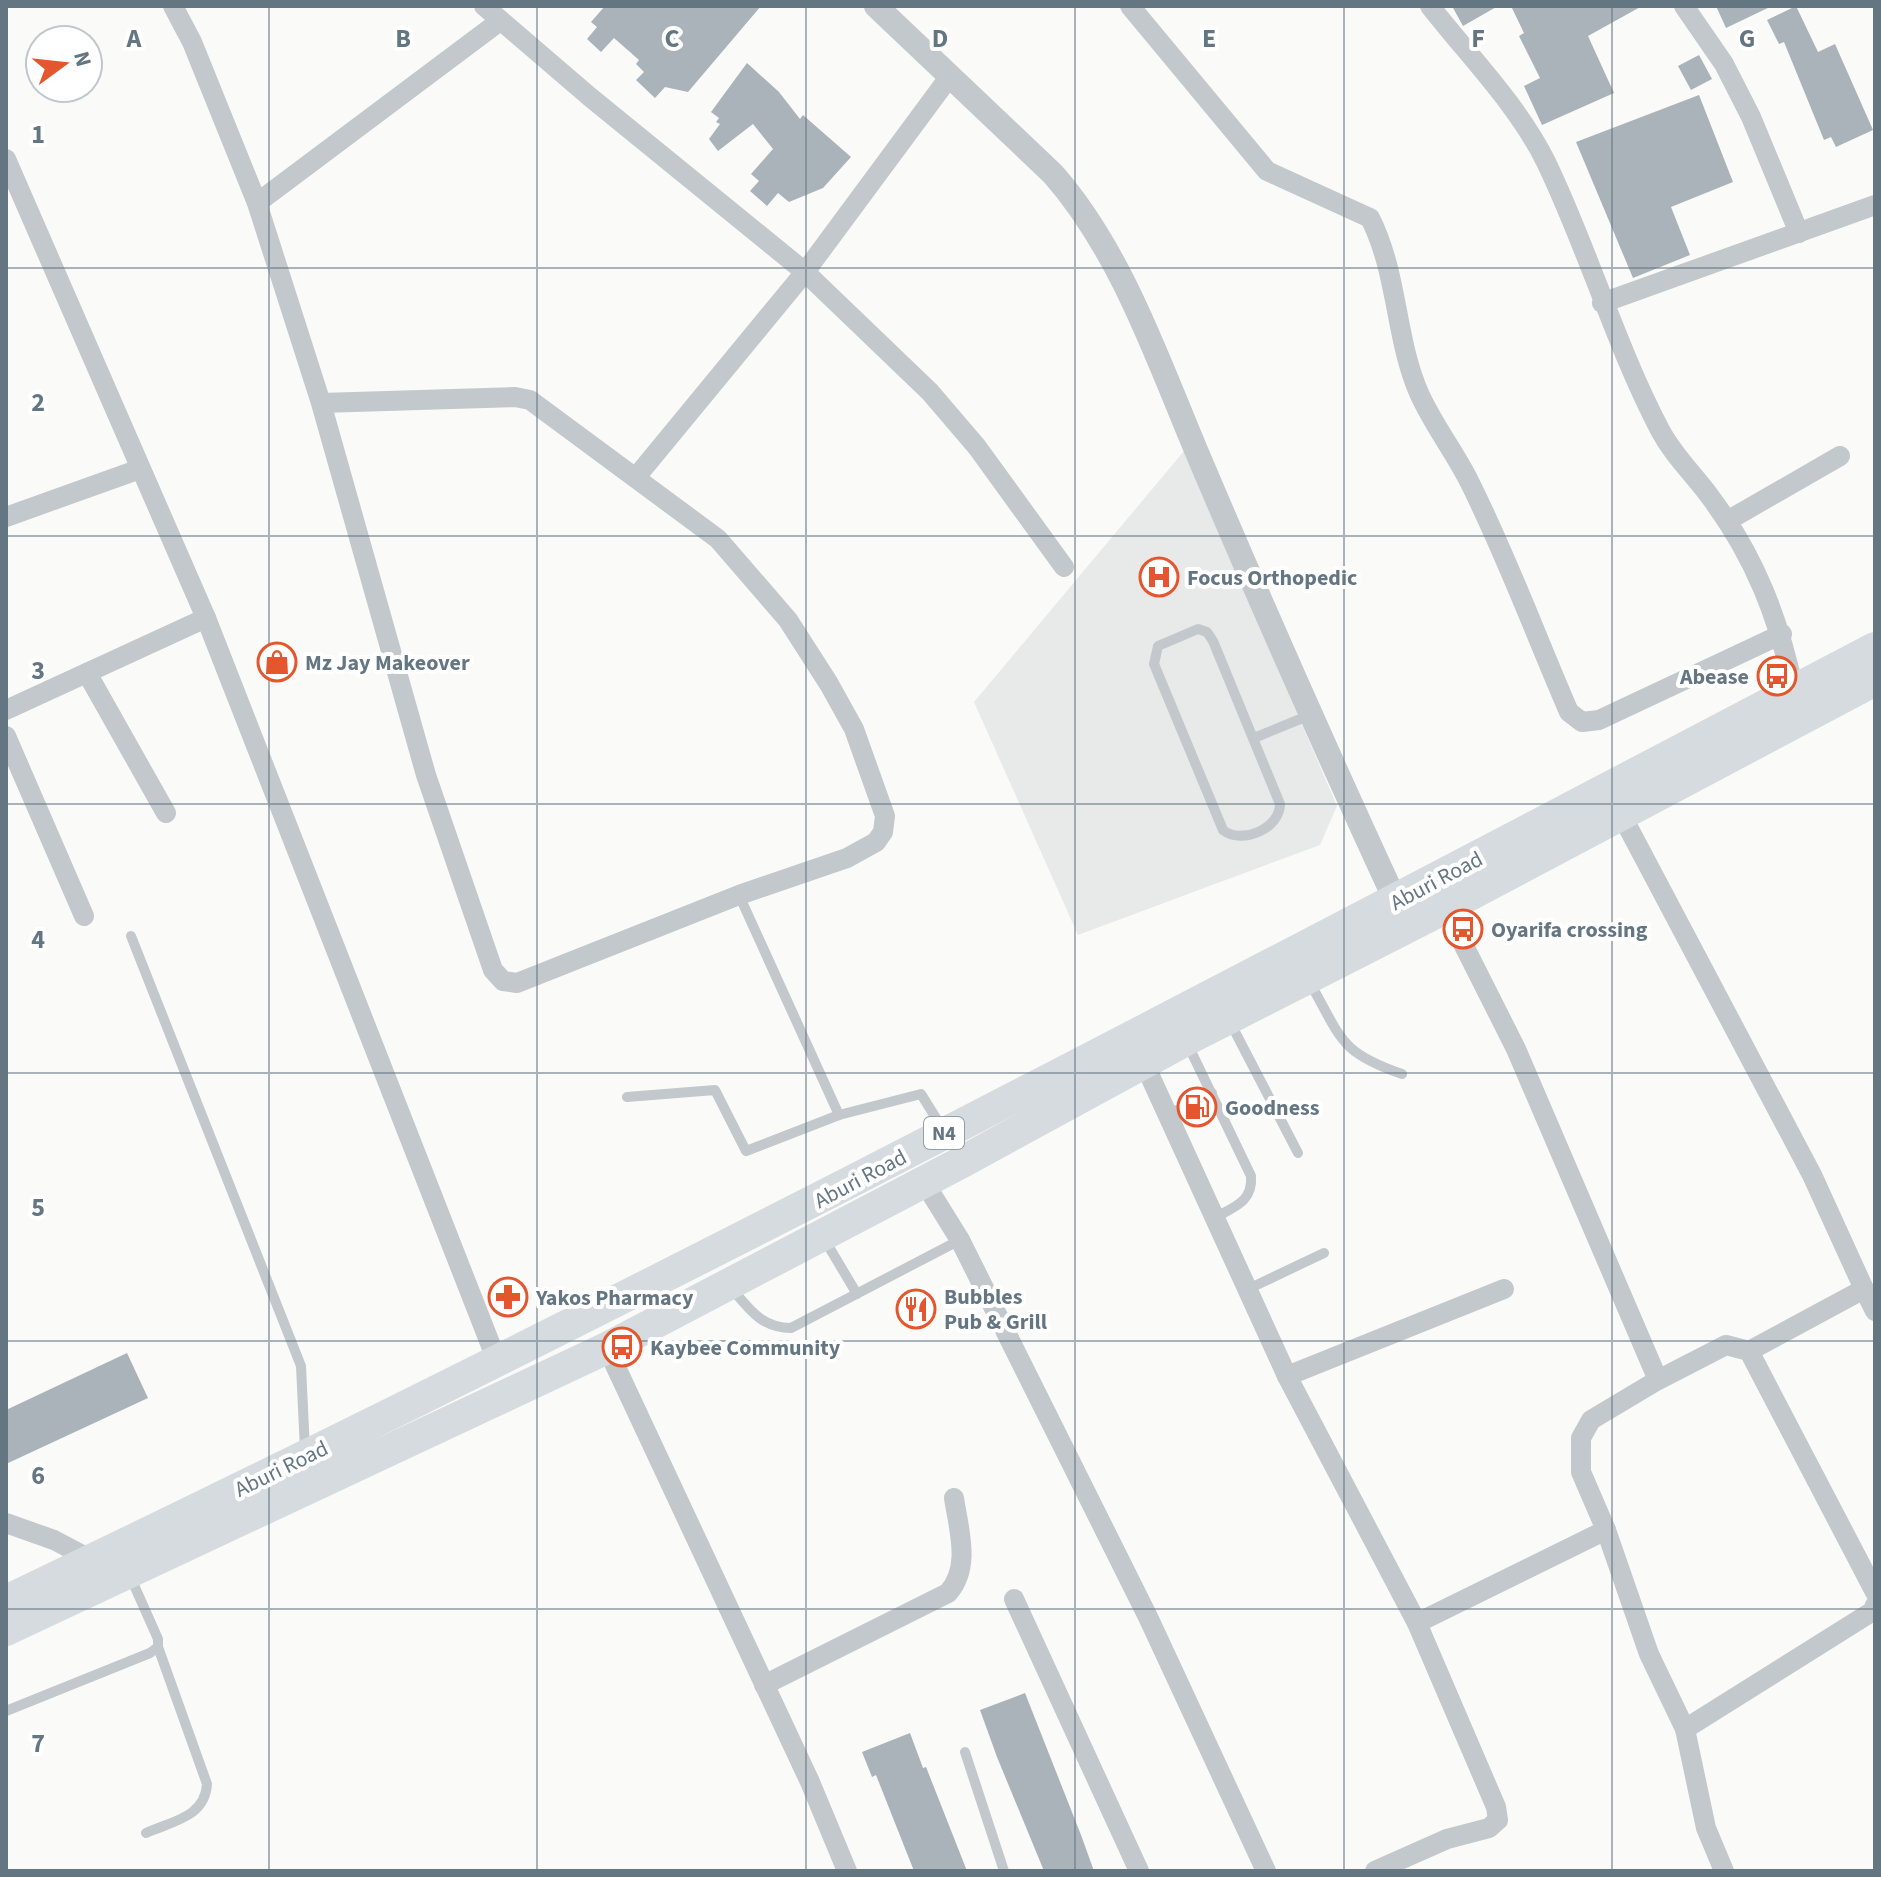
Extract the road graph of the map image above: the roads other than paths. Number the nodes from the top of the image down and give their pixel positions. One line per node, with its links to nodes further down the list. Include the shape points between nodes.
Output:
1 (173, 6): 10 (street)
2 (484, 6): 7 (street)
3 (876, 6): 8 (street)
4 (1130, 6): 23 (street, via 1267,171 1370,218 1419,394 1471,484 1569,712 1582,722 1599,720)
5 (1430, 6): 14 (street, via 1519,119 1545,161)
6 (1684, 6): 12 (street, via 1724,64 1751,117)
7 (500, 21): 10 (street); 13 (street)
8 (950, 76): 13 (street); 29 (street, via 1078,202 1133,305)
9 (6, 159): 17 (street)
10 (257, 203): 15 (street)
11 (1875, 205): 12 (street)
12 (1799, 233): 14 (street)
13 (805, 272): 18 (street); 21 (street, via 930,392)
14 (1602, 303): 20 (street, via 1677,461)
15 (321, 403): 18 (street, via 530,400); 34 (street, via 426,775 493,970 503,981 517,983)
16 (1840, 456): 20 (street)
17 (140, 469): 19 (street); 22 (street)
18 (637, 476): 34 (street, via 718,539 788,620 854,729 885,816 876,842 857,853)
19 (6, 517)
20 (1727, 521): 23 (street, via 1763,583)
21 (1064, 567)
22 (206, 618): 25 (street); 64 (street)
23 (1782, 634): 27 (street)
24 (1875, 648): 27 (highway, Aburi Road / N4)
25 (87, 673): 28 (street); 32 (street)
26 (1875, 680): 33 (highway, Aburi Road / N4)
27 (1794, 691): 35 (highway, Aburi Road / N4)
28 (6, 710)
29 (1310, 715): 31 (lane); 35 (street)
30 (6, 736): 37 (street)
31 (1254, 738): 31 (lane, via 1280,815 1275,823 1231,836 1223,830 1154,664 1158,646 1198,629 1207,632)
32 (166, 813)
33 (1621, 814): 36 (highway, Aburi Road / N4); 58 (street, via 1812,1175)
34 (739, 895): 46 (lane)
35 (1396, 902): 48 (highway, Aburi Road / N4)
36 (1445, 908): 39 (highway, Aburi Road / N4); 66 (street, via 1516,1049)
37 (84, 916)
38 (131, 936): 67 (lane, via 301,1366)
39 (1307, 978): 40 (highway, Aburi Road / N4); 43 (lane, via 1347,1048 1363,1060)
40 (1228, 1018): 41 (highway, Aburi Road / N4); 49 (lane)
41 (1186, 1040): 42 (highway, Aburi Road / N4); 44 (lane)
42 (1144, 1063): 47 (street); 50 (highway, Aburi Road / N4)
43 (1402, 1074)
44 (1212, 1093): 47 (lane); 52 (lane, via 1251,1176 1252,1190 1246,1200)
45 (627, 1097): 46 (lane, via 715,1090 746,1151)
46 (839, 1115): 48 (lane, via 921,1094)
47 (1167, 1115): 52 (street)
48 (945, 1132): 50 (highway); 64 (highway, Aburi Road / N4)
49 (1298, 1153)
50 (962, 1162): 51 (highway, Aburi Road / N4)
51 (924, 1182): 53 (highway, Aburi Road / N4); 54 (street)
52 (1214, 1218): 59 (street)
53 (822, 1237): 56 (highway, Aburi Road / N4); 60 (lane)
54 (960, 1240): 60 (lane); 88 (street, via 1148,1617)
55 (1324, 1253): 59 (lane)
56 (728, 1285): 60 (lane, via 756,1318 773,1328 791,1328); 62 (highway, Aburi Road / N4)
57 (1504, 1289): 65 (street)
58 (1864, 1289): 61 (street); 63 (street)
59 (1246, 1290): 65 (street)
60 (857, 1294)
61 (1875, 1311)
62 (607, 1348): 72 (highway, Aburi Road / N4); 80 (street)
63 (1749, 1351): 66 (street, via 1726,1345); 73 (street)
64 (497, 1361): 67 (highway, Aburi Road / N4)
65 (1287, 1376): 77 (street)
66 (1658, 1380): 70 (street, via 1591,1420 1581,1438 1581,1472)
67 (305, 1456): 71 (highway, Aburi Road / N4)
68 (954, 1498): 80 (street, via 963,1564 948,1593)
69 (6, 1523): 71 (street)
70 (1606, 1530): 77 (street); 82 (street, via 1649,1654)
71 (92, 1560): 75 (highway, Aburi Road / N4)
72 (128, 1572): 78 (highway, Aburi Road / N4); 79 (lane)
73 (1875, 1592)
74 (1014, 1599): 87 (street)
75 (6, 1601)
76 (1875, 1605): 82 (street)
77 (1417, 1623): 89 (street, via 1491,1792 1498,1820)
78 (6, 1630)
79 (158, 1647): 81 (lane); 84 (lane, via 207,1784 200,1809)
80 (764, 1685): 85 (street)
81 (6, 1711)
82 (1685, 1729): 90 (street, via 1706,1828)
83 (965, 1752): 86 (lane)
84 (146, 1833)
85 (847, 1871)
86 (1004, 1871)
87 (1139, 1871)
88 (1266, 1871)
89 (1375, 1871)
90 (1724, 1871)

